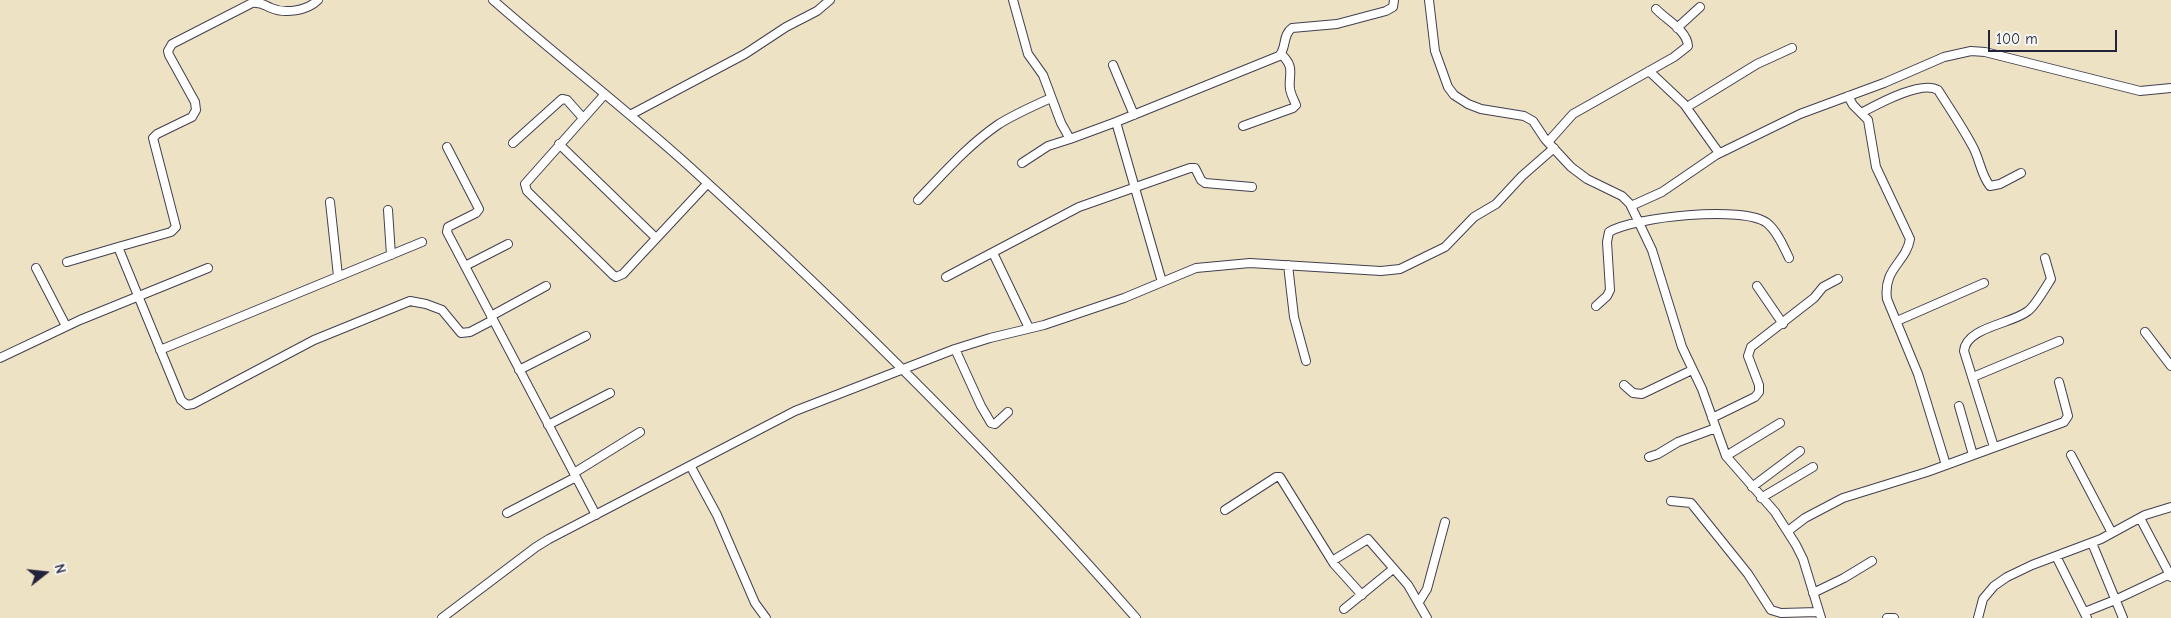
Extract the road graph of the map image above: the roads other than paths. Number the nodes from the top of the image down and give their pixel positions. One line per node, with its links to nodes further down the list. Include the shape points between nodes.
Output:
1 (318, 0): 44 (street, via 294,10 252,4 172,44 169,55 195,102 196,110 192,117 153,138 176,227 171,232)
2 (492, 0): 15 (street)
3 (830, 0): 21 (street, via 745,54)
4 (1013, 0): 17 (street, via 1028,54 1043,75)
5 (1394, 0): 11 (street, via 1393,7 1386,12 1337,24 1292,28 1285,36)
6 (1429, 0): 28 (street, via 1435,51 1454,95 1481,109 1524,116 1533,121)
7 (1700, 7): 9 (street)
8 (1656, 8): 9 (street)
9 (1677, 28): 13 (street, via 1688,46)
10 (1792, 48): 18 (street, via 1757,64)
11 (1281, 54): 20 (street); 24 (street, via 1291,71 1290,88 1296,105)
12 (1113, 65): 20 (street)
13 (1649, 71): 18 (street); 28 (street, via 1573,114)
14 (2171, 88): 16 (street, via 2140,91 1971,51 1944,57)
15 (605, 94): 21 (street); 22 (street)
16 (1848, 96): 19 (street, via 1852,105); 30 (street, via 1800,114)
17 (1051, 98): 25 (street); 36 (street, via 1014,116 981,138)
18 (1687, 107): 30 (street)
19 (1861, 112): 32 (street, via 1920,88 1934,88 1973,147 1984,179 1990,186); 64 (street, via 1868,120 1876,167 1910,239 1885,287 1886,299)
20 (1134, 115): 23 (street)
21 (630, 116): 33 (street)
22 (583, 118): 26 (street, via 567,100 562,99); 27 (street)
23 (1116, 122): 25 (street); 34 (street)
24 (1243, 126)
25 (1070, 139): 31 (street, via 1048,146)
26 (513, 143)
27 (559, 144): 41 (street); 41 (street, via 526,181 525,187 613,275 619,276)
28 (1551, 145): 38 (street, via 1582,175 1622,196); 50 (street, via 1496,204 1477,215 1445,246 1400,269 1381,271)
29 (447, 147): 51 (street, via 479,209 446,230)
30 (1719, 153): 38 (street, via 1662,192)
31 (1022, 163)
32 (2021, 173)
33 (707, 184): 41 (street); 77 (street)
34 (1135, 186): 35 (street, via 1193,167 1206,183); 45 (street, via 1079,207); 57 (street)
35 (1252, 187)
36 (918, 200)
37 (330, 202): 54 (street)
38 (1631, 206): 40 (street)
39 (388, 210): 46 (street)
40 (1639, 222): 47 (street, via 1713,214 1760,219 1772,228); 62 (street, via 1609,232 1610,290); 78 (street, via 1652,250)
41 (656, 238)
42 (422, 242): 46 (street)
43 (508, 244): 51 (street)
44 (118, 247): 49 (street); 61 (street)
45 (993, 253): 55 (street); 67 (street)
46 (391, 255): 54 (street)
47 (1789, 258)
48 (2045, 258): 79 (street, via 2051,279 2030,310 1981,332 1965,345 1964,352)
49 (68, 262)
50 (1288, 265): 57 (street, via 1223,264 1196,268); 74 (street, via 1294,317)
51 (465, 266): 63 (street)
52 (36, 268): 66 (street)
53 (208, 268): 61 (street)
54 (338, 276): 71 (street)
55 (946, 277)
56 (1838, 279): 65 (street)
57 (1162, 282): 67 (street, via 1124,298)
58 (1984, 283): 64 (street)
59 (546, 286): 63 (street)
60 (1757, 286): 65 (street)
61 (138, 296): 66 (street); 71 (street)
62 (1596, 306)
63 (492, 318): 71 (street, via 470,332 461,333 442,310 410,302 314,340 190,405 181,400); 76 (street)
64 (1897, 322): 96 (street, via 1918,374)
65 (1782, 324): 85 (street, via 1748,352 1759,385 1758,394)
66 (66, 326): 73 (street)
67 (1029, 328): 72 (street)
68 (2145, 332): 75 (street)
69 (586, 336): 76 (street)
70 (2059, 341): 79 (street)
71 (160, 350)
72 (955, 350): 77 (street); 84 (street, via 991,423 995,424)
73 (0, 358)
74 (1306, 361)
75 (2171, 366)
76 (519, 370): 87 (street)
77 (901, 370): 97 (street, via 795,411); 127 (street, via 1081,556)
78 (1692, 370): 81 (street, via 1642,394 1633,393); 85 (street)
79 (1973, 377): 90 (street)
80 (2059, 382): 90 (street, via 2067,420)
81 (1624, 385)
82 (610, 393): 87 (street)
83 (1959, 406): 92 (street)
84 (1008, 412)
85 (1712, 418): 88 (street)
86 (1780, 423): 95 (street)
87 (548, 425): 99 (street)
88 (1716, 428): 94 (street); 95 (street)
89 (640, 432): 99 (street)
90 (1994, 447): 92 (street)
91 (1800, 451): 100 (street)
92 (1973, 455): 96 (street)
93 (2072, 455): 110 (street)
94 (1648, 456)
95 (1726, 456): 100 (street)
96 (1946, 465): 109 (street, via 1843,498)
97 (691, 467): 106 (street); 126 (street, via 717,515 755,603)
98 (1813, 467): 101 (street)
99 (575, 475): 105 (street); 106 (street)
100 (1752, 487): 101 (street)
101 (1761, 498): 109 (street)
102 (1671, 501): 122 (street, via 1691,503 1748,574)
103 (2171, 507): 107 (street)
104 (1224, 510): 113 (street, via 1280,477)
105 (507, 512)
106 (596, 515): 125 (street, via 536,547)
107 (2140, 518): 110 (street); 116 (street)
108 (1445, 522): 120 (street, via 1427,589)
109 (1788, 531): 117 (street, via 1803,559)
110 (2112, 533): 111 (street)
111 (2092, 543): 112 (street); 119 (street)
112 (2056, 556): 124 (street); 131 (street, via 1994,586 1983,599)
113 (1332, 561): 115 (street, via 1368,539); 118 (street)
114 (1872, 561): 117 (street)
115 (1393, 569): 118 (street); 120 (street)
116 (2170, 575): 119 (street)
117 (1813, 593): 123 (street)
118 (1362, 595): 121 (street)
119 (2116, 600): 124 (street); 132 (street)
120 (1419, 602): 128 (street)
121 (1344, 608)
122 (1770, 614): 123 (street)
123 (1819, 615)
124 (2086, 615)
125 (442, 618)
126 (766, 618)
127 (1136, 618)
128 (1427, 618)
129 (1887, 618): 130 (street)
130 (1894, 618)
131 (1978, 618)
132 (2123, 618)

